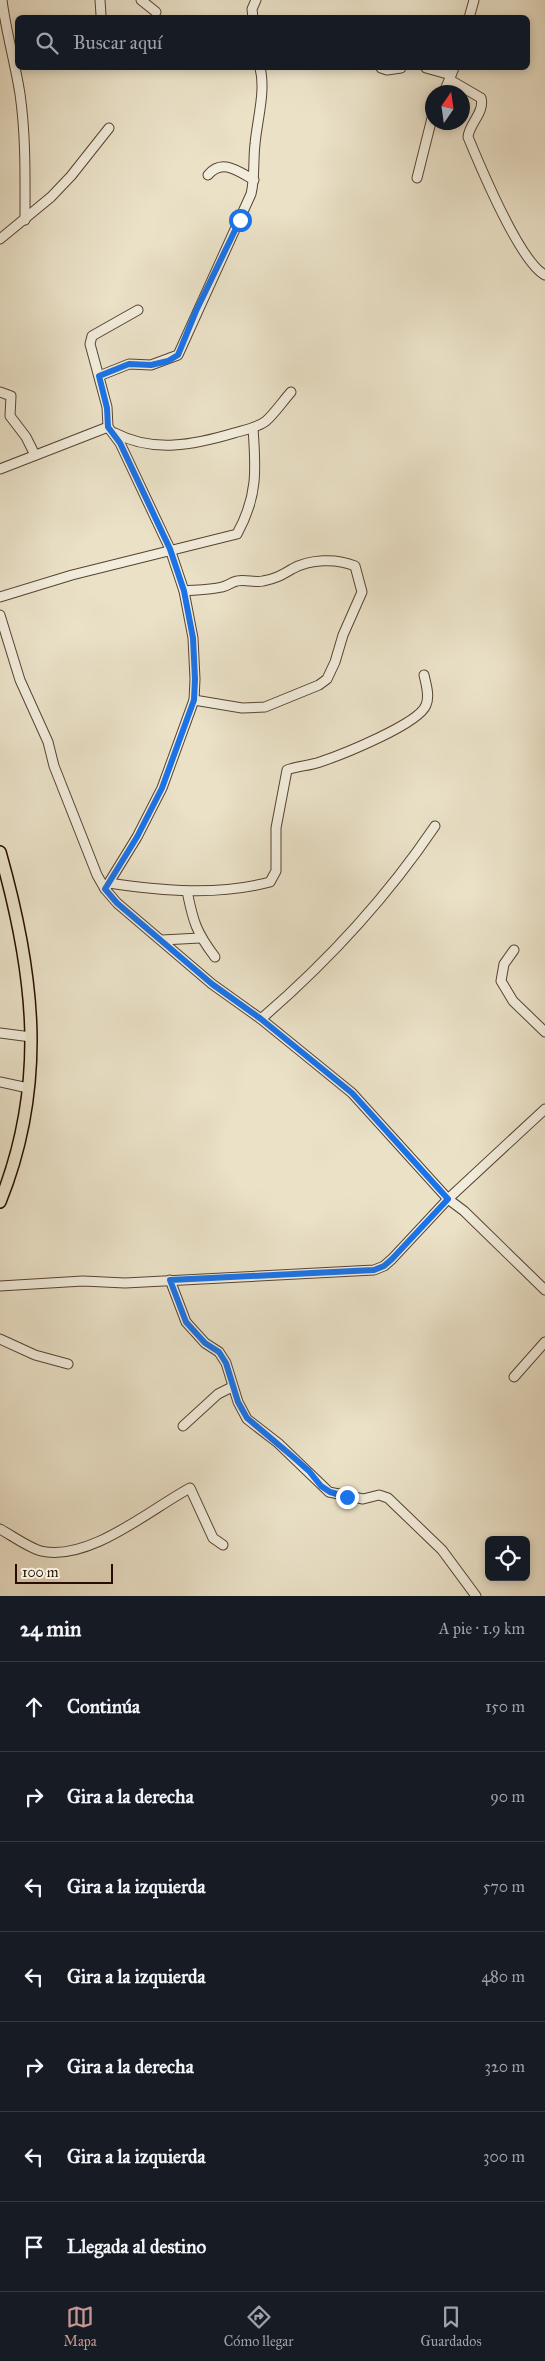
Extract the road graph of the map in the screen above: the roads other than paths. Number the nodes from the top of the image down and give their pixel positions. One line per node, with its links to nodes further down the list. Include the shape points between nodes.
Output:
1 (2, 0): 18 (street, via 20,94 25,156)
2 (100, 0): 7 (street)
3 (141, 0): 6 (street)
4 (256, 0): 8 (street)
5 (474, 0): 9 (street)
6 (156, 12)
7 (101, 15)
8 (252, 15)
9 (470, 15)
10 (260, 70): 17 (street)
11 (435, 70): 12 (street)
12 (452, 74): 20 (street, via 481,98 482,106 468,137 510,228 538,271)
13 (109, 128): 18 (street, via 71,176)
14 (429, 130): 16 (street)
15 (208, 175): 17 (street, via 213,169 226,166)
16 (417, 178)
17 (254, 180): 22 (street, via 240,220 178,355 151,365 129,364)
18 (25, 220): 19 (street)
19 (0, 239)
20 (545, 274)
21 (138, 310): 22 (street, via 90,339)
22 (99, 376): 26 (street)
23 (0, 392): 27 (street, via 11,396 10,416)
24 (291, 392): 25 (street, via 266,421)
25 (253, 428): 26 (street, via 209,441 170,447 135,442); 29 (street, via 256,466 252,495 248,514 237,534)
26 (110, 429): 27 (street); 29 (street, via 126,454)
27 (35, 455): 28 (street)
28 (0, 469)
29 (170, 549): 30 (street); 31 (street)
30 (184, 591): 34 (street, via 193,638); 34 (street, via 220,588 244,580 262,582 284,576 304,565 331,560 342,560 356,566 362,588 335,662 327,679 319,685 264,707 242,708)
31 (0, 597)
32 (0, 615): 37 (street, via 20,680 48,742 54,766 97,875)
33 (424, 675): 38 (street, via 426,705 406,724 321,762 287,770 276,828 276,871 270,882 227,891)
34 (194, 700): 37 (street, via 162,788)
35 (436, 826): 43 (street, via 413,859 365,915 288,996)
36 (0, 852): 46 (main road, via 24,948 31,1004)
37 (107, 886): 38 (street); 40 (street, via 117,903)
38 (187, 891): 39 (street)
39 (200, 938): 40 (street); 42 (street)
40 (162, 940): 43 (street, via 212,984)
41 (514, 950): 44 (street, via 504,964 501,981 514,1001)
42 (216, 956)
43 (261, 1019): 50 (street, via 361,1102)
44 (545, 1032)
45 (1, 1034): 46 (street)
46 (31, 1036): 48 (main road)
47 (0, 1082): 48 (street)
48 (28, 1088): 51 (main road, via 11,1175)
49 (545, 1109): 50 (street)
50 (448, 1199): 52 (street, via 392,1259 374,1270); 54 (street)
51 (0, 1202)
52 (170, 1280): 53 (street); 59 (street, via 186,1322 205,1343 219,1352 231,1375)
53 (0, 1286)
54 (545, 1290)
55 (0, 1339): 57 (street)
56 (545, 1342): 58 (street)
57 (68, 1364)
58 (514, 1377)
59 (232, 1386): 60 (street, via 218,1394); 63 (street, via 247,1418 309,1471 321,1486 347,1497 363,1499 379,1495 388,1498 442,1550)
60 (183, 1426)
61 (0, 1529): 62 (street, via 39,1550 74,1551 108,1536 190,1488 213,1538)
62 (223, 1545)
63 (476, 1596)

